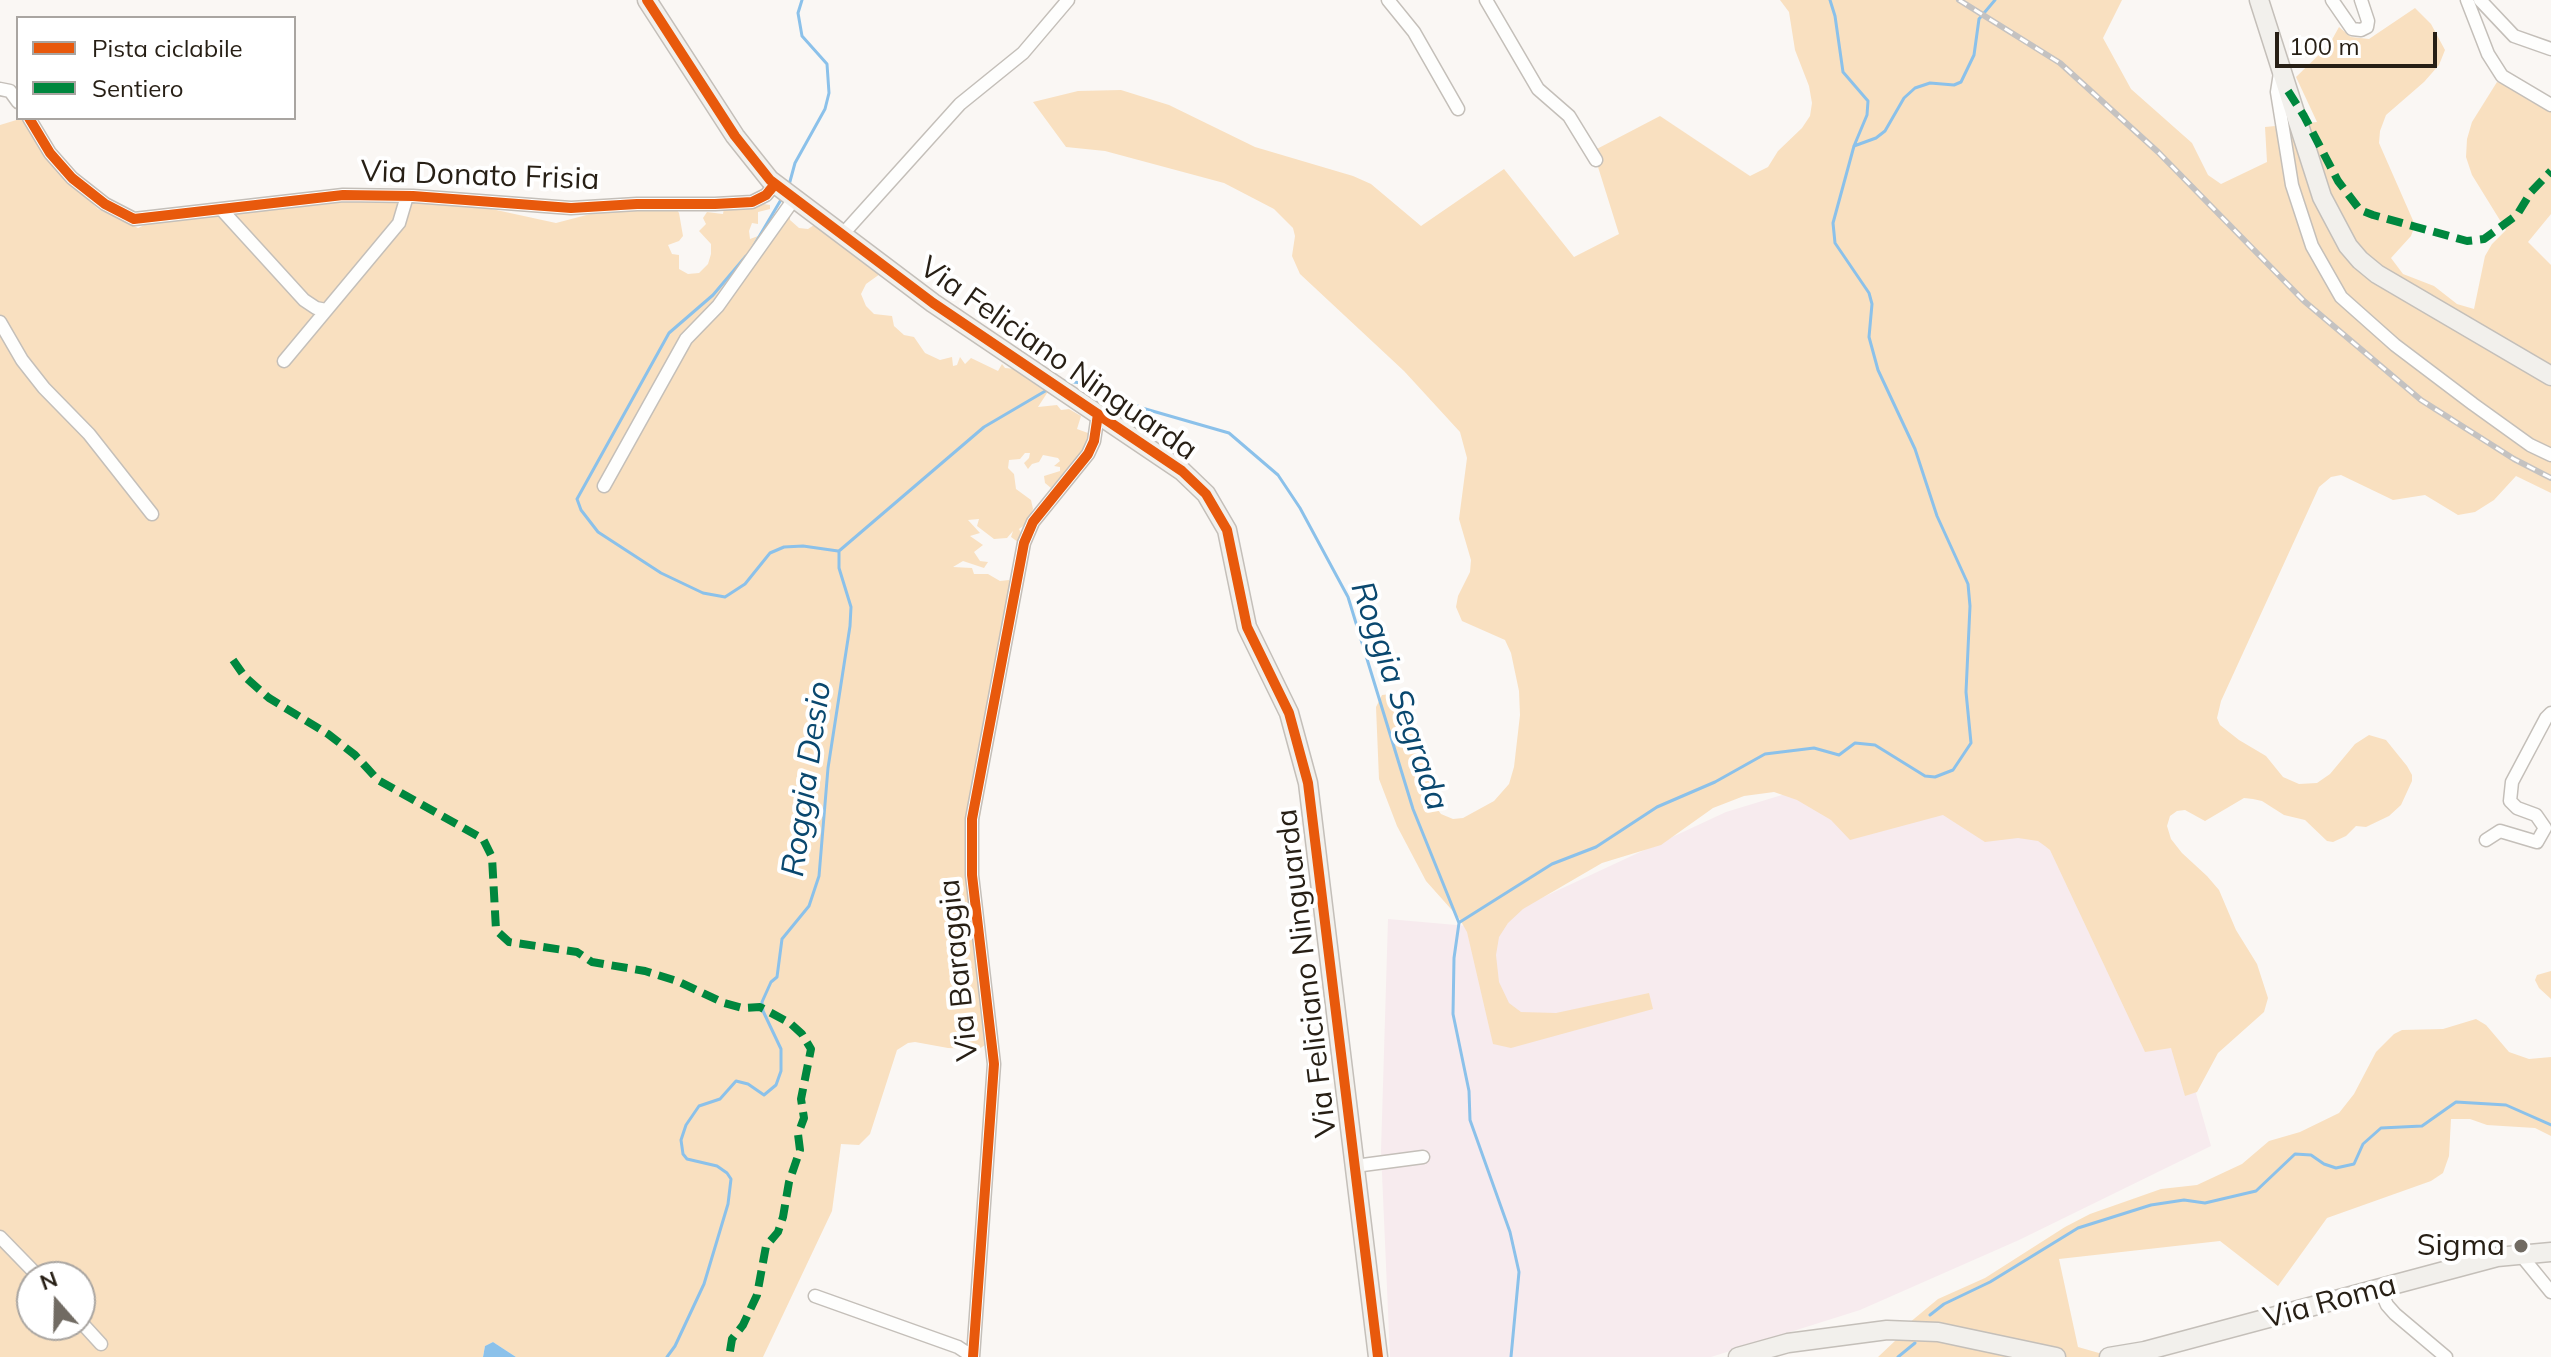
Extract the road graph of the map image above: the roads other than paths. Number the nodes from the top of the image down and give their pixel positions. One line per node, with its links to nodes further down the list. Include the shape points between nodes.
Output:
1 (647, 0): 18 (street, Via Feliciano Ninguarda, via 735,136)
2 (1068, 0): 21 (street, via 1023,53 960,104)
3 (1388, 0): 15 (street, via 1414,32)
4 (1486, 0): 17 (street, via 1538,89 1569,116)
5 (2259, 0): 11 (street)
6 (2332, 0): 7 (street, via 2352,29 2361,30 2368,21)
7 (2361, 0)
8 (2467, 0): 14 (street, via 2502,76)
9 (2480, 0): 10 (street, via 2514,36)
10 (2551, 49)
11 (2281, 70): 25 (street, via 2322,197 2360,260); 27 (street, via 2277,92 2292,185 2312,246 2341,297 2473,404)
12 (0, 89): 13 (street)
13 (16, 99)
14 (2551, 105)
15 (1458, 109)
16 (30, 120): 20 (street, Via Donato Frisia, via 72,178 134,219)
17 (1596, 160)
18 (785, 192): 19 (street, Via Donato Frisia, via 752,202 571,208); 21 (street, Via Feliciano Ninguarda); 28 (street, via 718,306 686,339)
19 (407, 196): 20 (street, Via Donato Frisia, via 343,195); 22 (street, via 399,223)
20 (221, 209): 22 (street, via 304,300)
21 (842, 235): 26 (street, Via Feliciano Ninguarda)
22 (326, 310): 24 (street)
23 (0, 322): 29 (street, via 44,388 89,434)
24 (284, 361)
25 (2551, 376)
26 (1098, 414): 33 (street, Via Feliciano Ninguarda, via 1182,471 1206,494 1227,530 1247,627 1289,713 1308,783); 43 (street, Via Baraggia, via 1088,454 1033,522 1024,543 972,819 972,875 994,1064)
27 (2551, 455)
28 (604, 486)
29 (152, 514)
30 (2551, 713): 31 (street, via 2512,782 2510,801 2536,815 2545,828 2537,842 2500,831)
31 (2486, 840)
32 (1423, 1157): 33 (street)
33 (1355, 1166): 44 (street, Via Feliciano Ninguarda)
34 (0, 1237): 37 (street)
35 (2551, 1252): 36 (street, Via Roma)
36 (2520, 1254): 38 (street, Via Roma); 39 (street)
37 (23, 1261)
38 (2380, 1289): 47 (street, Via Roma); 48 (street, via 2395,1314)
39 (2551, 1292)
40 (815, 1296): 43 (street)
41 (96, 1339): 42 (street)
42 (101, 1344)
43 (973, 1357)
44 (1378, 1357)
45 (1738, 1357): 46 (street, via 1788,1343 1887,1330 1938,1332)
46 (2056, 1357)
47 (2109, 1357)
48 (2446, 1357)

